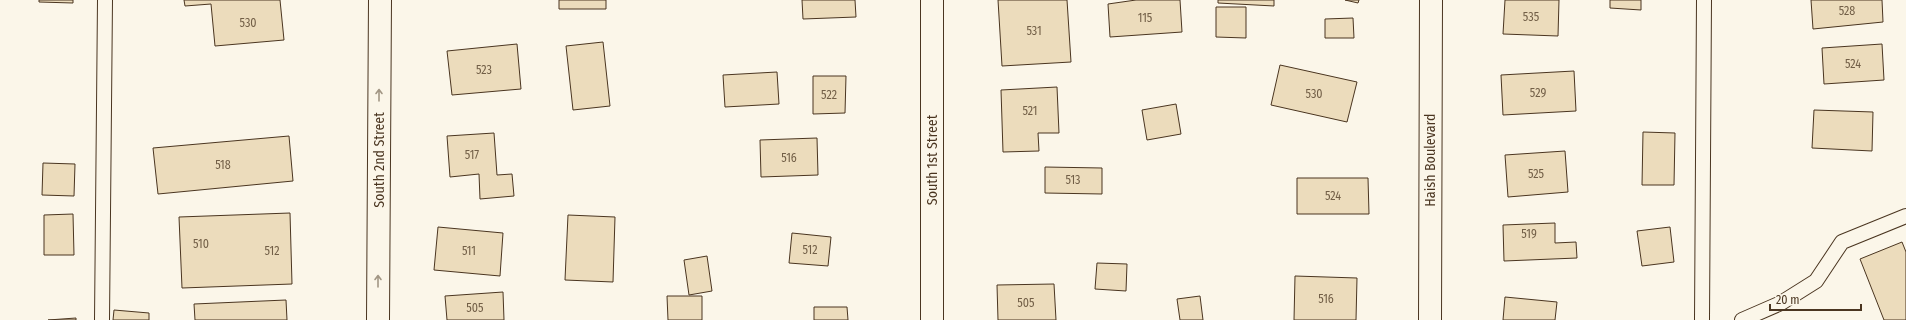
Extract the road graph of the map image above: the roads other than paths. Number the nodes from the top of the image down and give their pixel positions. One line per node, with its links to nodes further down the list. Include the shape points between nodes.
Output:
1 (105, 0): 7 (lane)
2 (380, 0): 8 (street, South 2nd Street, one-way to 2)
3 (932, 0): 9 (street, South 1st Street)
4 (1431, 0): 10 (street, Haish Boulevard)
5 (1704, 0): 11 (lane)
6 (1906, 216): 12 (lane, via 1842,242 1816,281 1781,303)
7 (102, 320)
8 (378, 320)
9 (932, 320)
10 (1430, 320)
11 (1702, 320)
12 (1742, 320)

